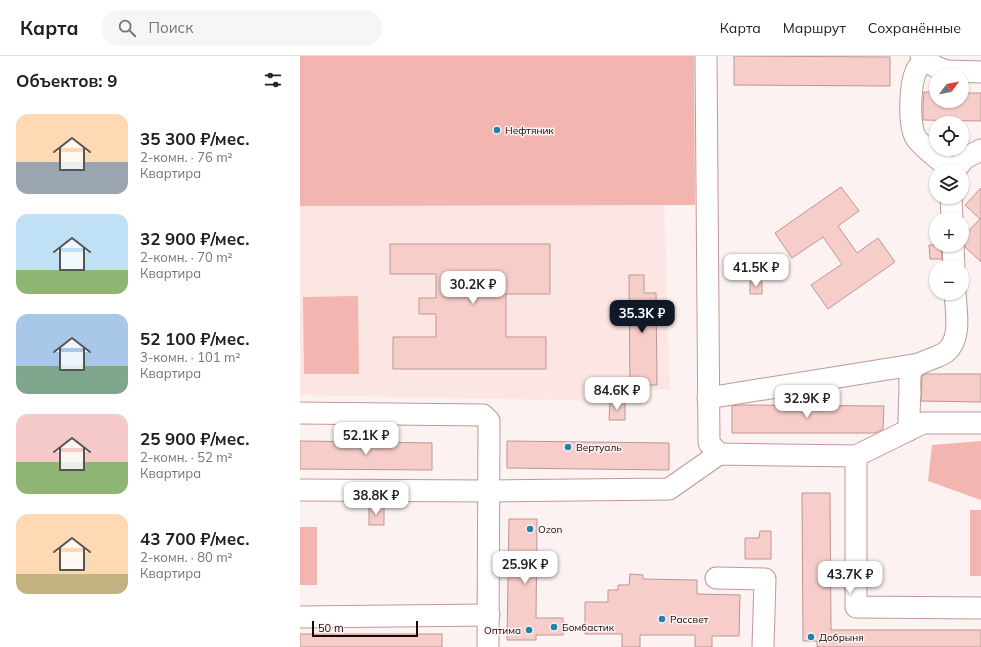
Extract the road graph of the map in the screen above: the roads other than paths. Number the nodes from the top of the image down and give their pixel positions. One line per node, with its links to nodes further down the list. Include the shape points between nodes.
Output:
1 (706, 56): 9 (lane)
2 (923, 58): 3 (lane, via 947,71); 5 (lane, via 916,70 911,88 912,126 916,137)
3 (981, 72)
4 (981, 150): 6 (lane, via 965,158)
5 (945, 164)
6 (960, 164)
7 (955, 300): 8 (lane, via 957,327 952,345 946,352)
8 (919, 364): 9 (lane); 12 (lane, via 911,372)
9 (708, 398): 13 (lane, via 709,443)
10 (300, 413): 16 (lane, via 483,415 489,421)
11 (981, 423): 12 (lane, via 923,423)
12 (909, 430): 14 (lane)
13 (719, 454): 14 (lane); 16 (lane, via 669,489)
14 (856, 456): 18 (lane, via 856,608)
15 (300, 490): 16 (lane)
16 (489, 491): 19 (lane)
17 (716, 578): 22 (lane, via 765,579)
18 (981, 608)
19 (489, 615): 20 (lane); 21 (lane)
20 (300, 617)
21 (488, 647)
22 (763, 647)

